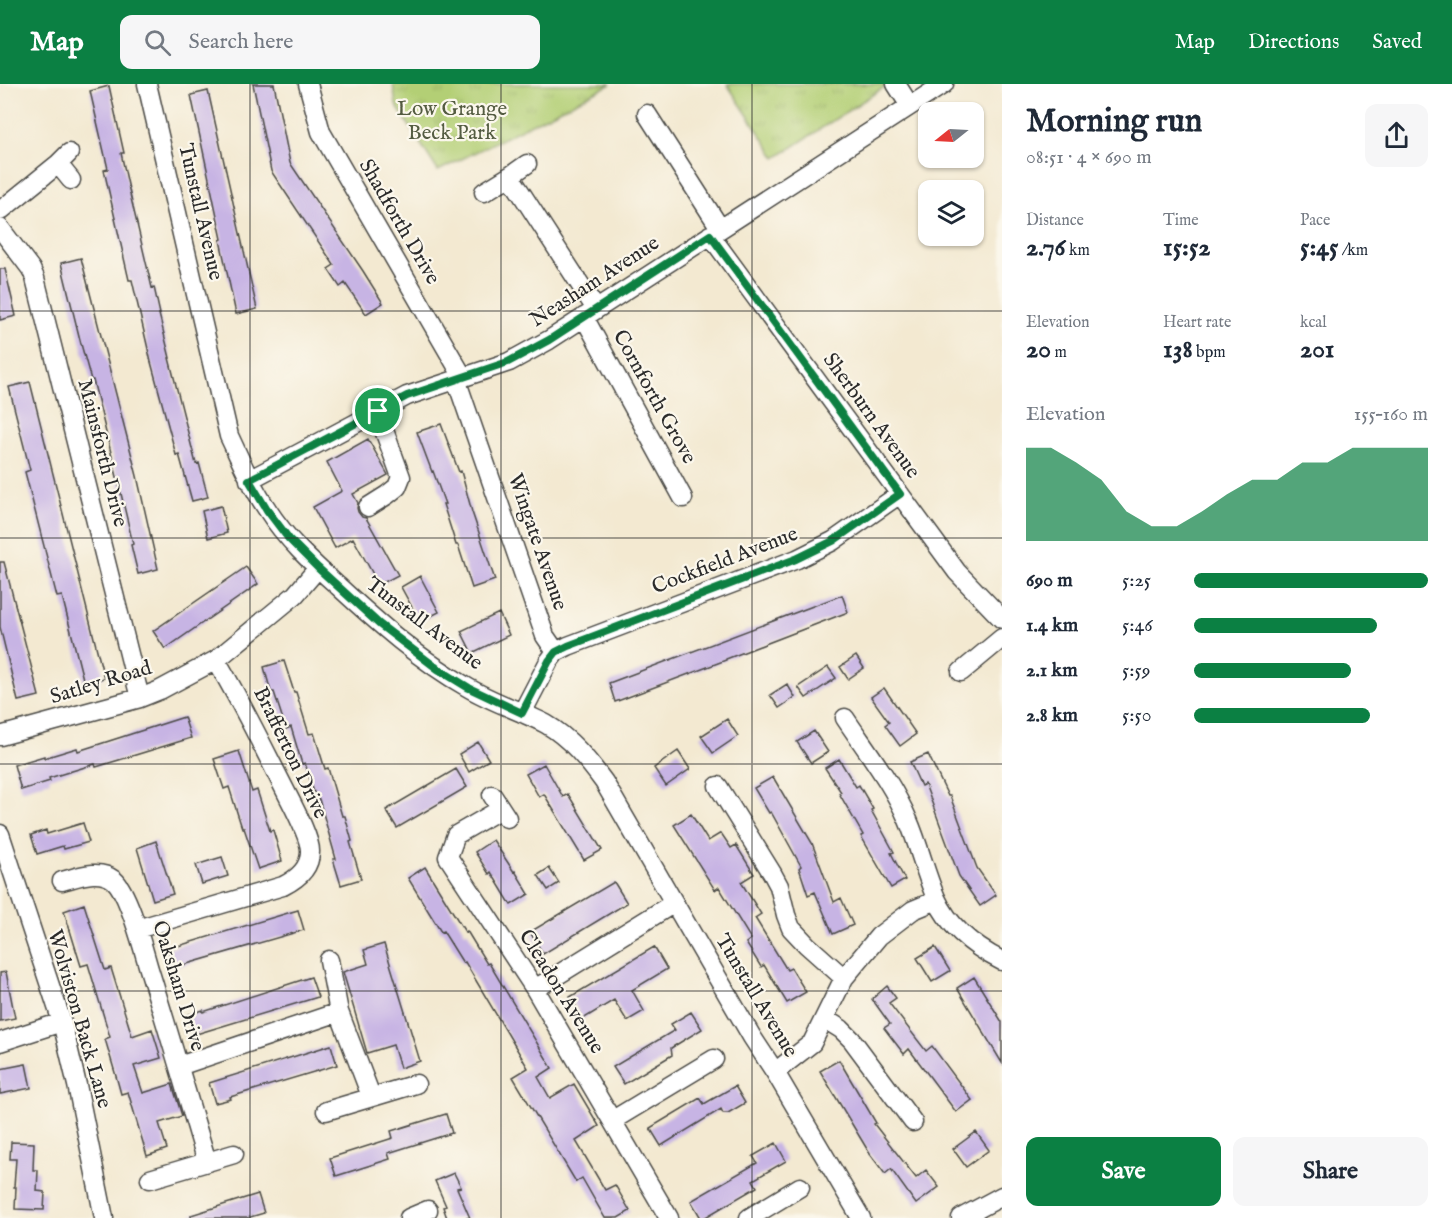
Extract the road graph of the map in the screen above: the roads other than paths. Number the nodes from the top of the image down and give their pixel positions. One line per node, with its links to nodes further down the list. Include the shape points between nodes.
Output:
1 (147, 84): 17 (street, Tunstall Avenue, via 229,436)
2 (308, 84): 15 (street, Shadforth Drive, via 321,132)
3 (896, 84): 5 (street)
4 (944, 84): 5 (street, Neasham Avenue)
5 (910, 106): 13 (street, Neasham Avenue)
6 (647, 114): 13 (street, Sherburn Avenue)
7 (527, 164): 8 (street)
8 (510, 176): 10 (street); 14 (street, Cornforth Grove)
9 (71, 180): 11 (street, via 63,159)
10 (484, 192)
11 (0, 211)
12 (0, 228): 27 (street, Mainsforth Drive, via 35,278)
13 (715, 232): 14 (street, Neasham Avenue); 18 (street, Sherburn Avenue)
14 (590, 313): 15 (street, Neasham Avenue, via 508,362); 19 (street, Cornforth Grove)
15 (460, 378): 16 (street, Neasham Avenue, via 407,396); 24 (street, Wingate Avenue, via 545,636)
16 (378, 411): 17 (street, Neasham Avenue); 20 (street, via 400,477 398,487)
17 (249, 480): 21 (street, Tunstall Avenue, via 289,539)
18 (900, 494): 22 (street, Sherburn Avenue, via 957,572); 24 (street, Cockfield Avenue, via 833,541 796,559)
19 (683, 498)
20 (368, 507)
21 (318, 568): 25 (street, Satley Road, via 295,595); 28 (street, Tunstall Avenue, via 379,624 438,669)
22 (1002, 619)
23 (1002, 638): 26 (street)
24 (556, 652): 28 (street)
25 (216, 660): 27 (street, Satley Road); 37 (street, Brafferton Drive, via 298,817 311,851 302,874 283,886)
26 (966, 661)
27 (140, 698): 30 (street, Satley Road)
28 (522, 713): 36 (street, Tunstall Avenue, via 571,742 591,764)
29 (845, 718): 35 (street, via 893,790)
30 (0, 735)
31 (718, 786): 40 (street, via 779,886 791,928)
32 (500, 808): 41 (street, Cleadon Avenue, via 456,835 439,854)
33 (0, 834): 44 (street, Wolviston Back Lane)
34 (62, 881): 37 (street, Oaksham Drive, via 93,873 114,880 124,893)
35 (937, 900): 39 (street, via 960,932); 40 (street, via 914,910 879,936)
36 (674, 903): 41 (street); 48 (street, Tunstall Avenue)
37 (137, 929): 47 (street, Oaksham Drive)
38 (329, 960): 42 (street)
39 (1002, 961)
40 (844, 978): 43 (street)
41 (535, 989): 52 (street, Cleadon Avenue)
42 (339, 1012): 47 (street); 50 (street)
43 (825, 1019): 48 (street, via 806,1050); 53 (street, via 852,1040)
44 (62, 1022): 45 (street); 59 (street, Wolviston Back Lane)
45 (0, 1042)
46 (713, 1059): 52 (street)
47 (179, 1066): 55 (street, Oaksham Drive)
48 (775, 1072): 62 (street, Tunstall Avenue)
49 (416, 1084): 50 (street)
50 (371, 1096): 51 (street)
51 (326, 1111)
52 (613, 1120): 60 (street, Cleadon Avenue)
53 (913, 1122)
54 (234, 1154): 55 (street)
55 (207, 1162): 56 (street)
56 (150, 1179)
57 (800, 1186): 61 (street)
58 (1002, 1196): 63 (street)
59 (104, 1218)
60 (669, 1218)
61 (749, 1218)
62 (861, 1218)
63 (961, 1218)

